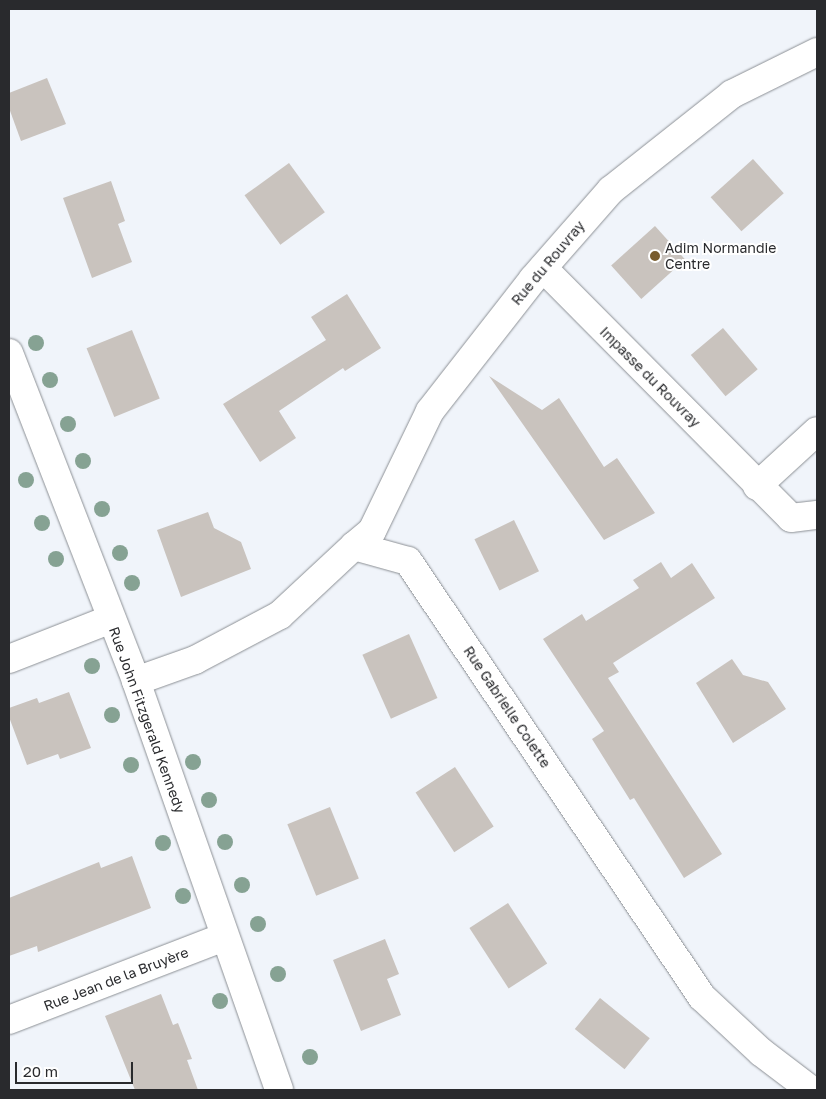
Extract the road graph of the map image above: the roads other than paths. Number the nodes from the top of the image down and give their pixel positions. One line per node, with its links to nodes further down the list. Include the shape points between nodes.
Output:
1 (817, 52): 2 (street, Rue du Rouvray, via 732,94 611,190)
2 (542, 268): 5 (street, Impasse du Rouvray); 7 (street, Rue du Rouvray, via 430,410 372,531)
3 (9, 353): 8 (street, Rue John Fitzgerald Kennedy)
4 (817, 431): 5 (street)
5 (757, 486): 6 (street, Impasse du Rouvray, via 791,518)
6 (817, 515)
7 (354, 546): 10 (street, via 280,615 195,660); 14 (street, Rue Gabrielle Colette, via 408,561 702,997 761,1052)
8 (111, 619): 9 (street); 10 (street, Rue John Fitzgerald Kennedy)
9 (9, 659)
10 (136, 681): 11 (street, Rue John Fitzgerald Kennedy)
11 (224, 938): 12 (street, Rue Jean de la Bruyère); 13 (street, Rue John Fitzgerald Kennedy)
12 (9, 1020)
13 (279, 1090)
14 (811, 1090)

